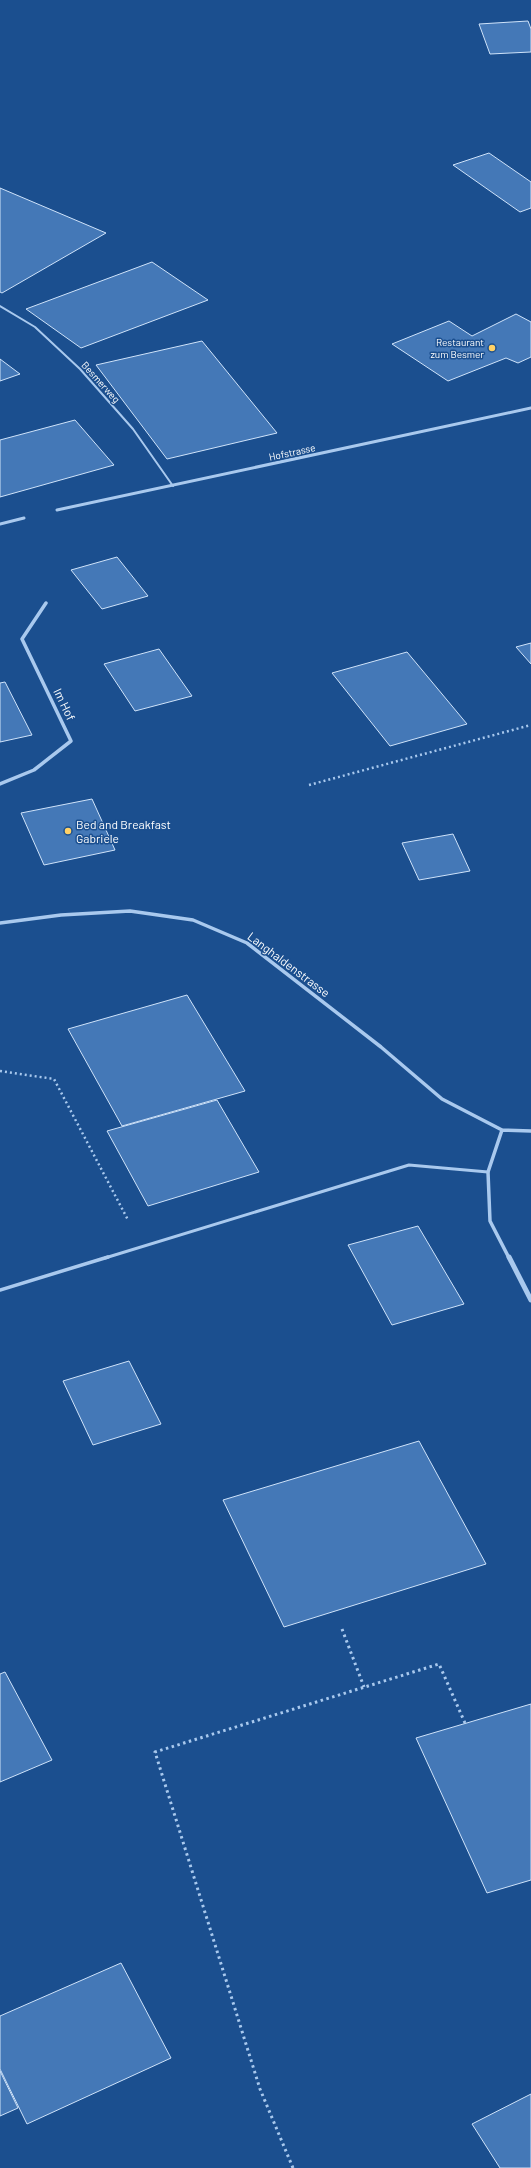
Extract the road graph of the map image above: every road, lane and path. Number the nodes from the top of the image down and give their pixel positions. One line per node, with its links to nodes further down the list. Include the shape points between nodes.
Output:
1 (0, 306): 3 (lane, Besmerweg, via 35,327 80,369 133,429)
2 (531, 408): 3 (street, Hofstrasse)
3 (173, 486): 4 (street, Hofstrasse)
4 (57, 510)
5 (24, 518): 6 (street)
6 (0, 524)
7 (46, 603): 9 (street, Im Hof, via 22,639 71,741 34,770)
8 (531, 725): 10 (path)
9 (0, 784)
10 (309, 785)
11 (0, 924): 13 (street, Langhaldenstrasse, via 61,915 130,911 193,920 247,943 381,1047 442,1099)
12 (0, 1071): 16 (path, via 54,1079)
13 (502, 1130): 14 (street, Langhaldenstrasse); 15 (street)
14 (531, 1131)
15 (488, 1172): 16 (lane, via 409,1165); 18 (street, via 490,1221)
16 (143, 1247): 17 (lane)
17 (0, 1290)
18 (531, 1300)
19 (342, 1629): 20 (path)
20 (364, 1687): 21 (path, via 439,1664); 22 (path, via 155,1752 260,2089)
21 (466, 1723)
22 (293, 2168)

